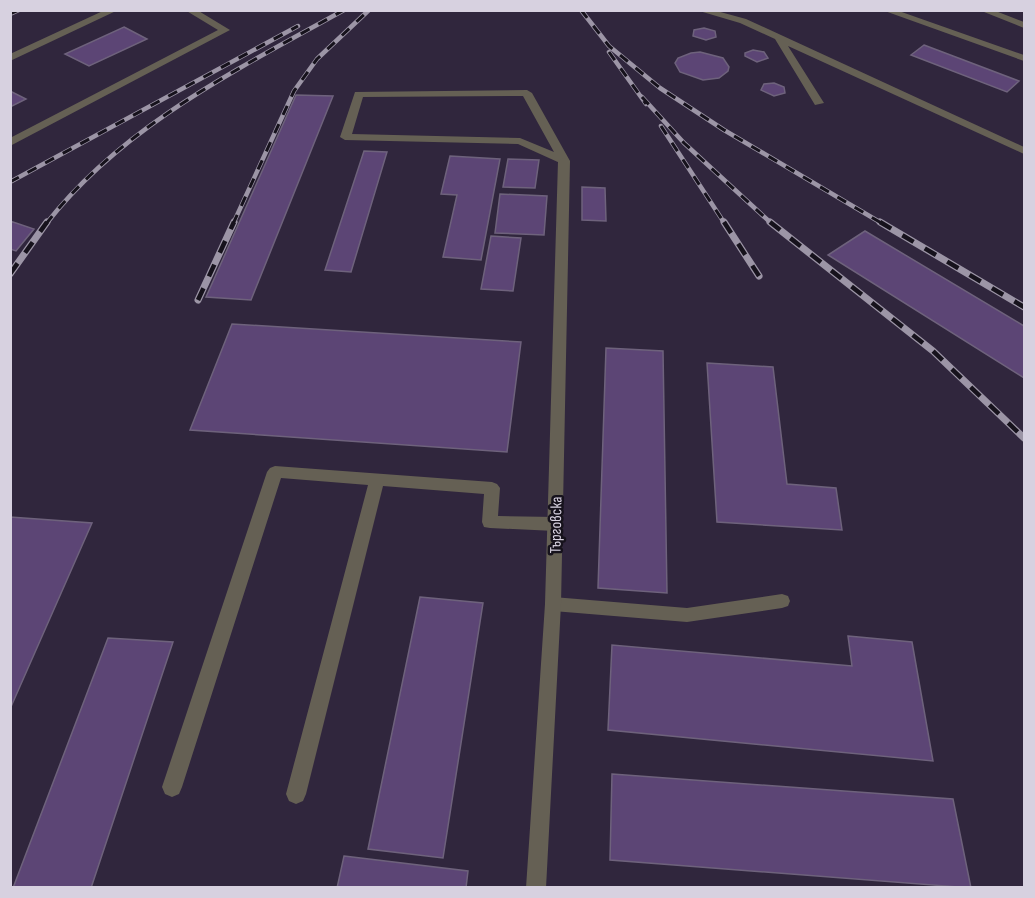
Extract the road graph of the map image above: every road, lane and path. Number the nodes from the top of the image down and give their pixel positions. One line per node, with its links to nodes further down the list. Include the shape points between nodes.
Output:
1 (114, 10): 8 (street)
2 (189, 10): 11 (street, via 225,30)
3 (700, 10): 7 (street, via 743,21)
4 (886, 10): 9 (street)
5 (983, 10): 6 (street)
6 (1024, 25)
7 (778, 37): 10 (street); 12 (street)
8 (10, 58)
9 (1024, 58)
10 (819, 103)
11 (10, 143)
12 (1024, 151)
13 (564, 161): 13 (street, via 527,93 359,94 345,137 520,141); 15 (street, Търговска)
14 (377, 479): 15 (street, via 492,488 490,522); 18 (street, via 275,472); 19 (street)
15 (555, 524): 17 (street, Търговска)
16 (782, 601): 17 (street, via 687,615)
17 (553, 604): 20 (street, Търговска)
18 (172, 787)
19 (296, 794)
20 (536, 888)

